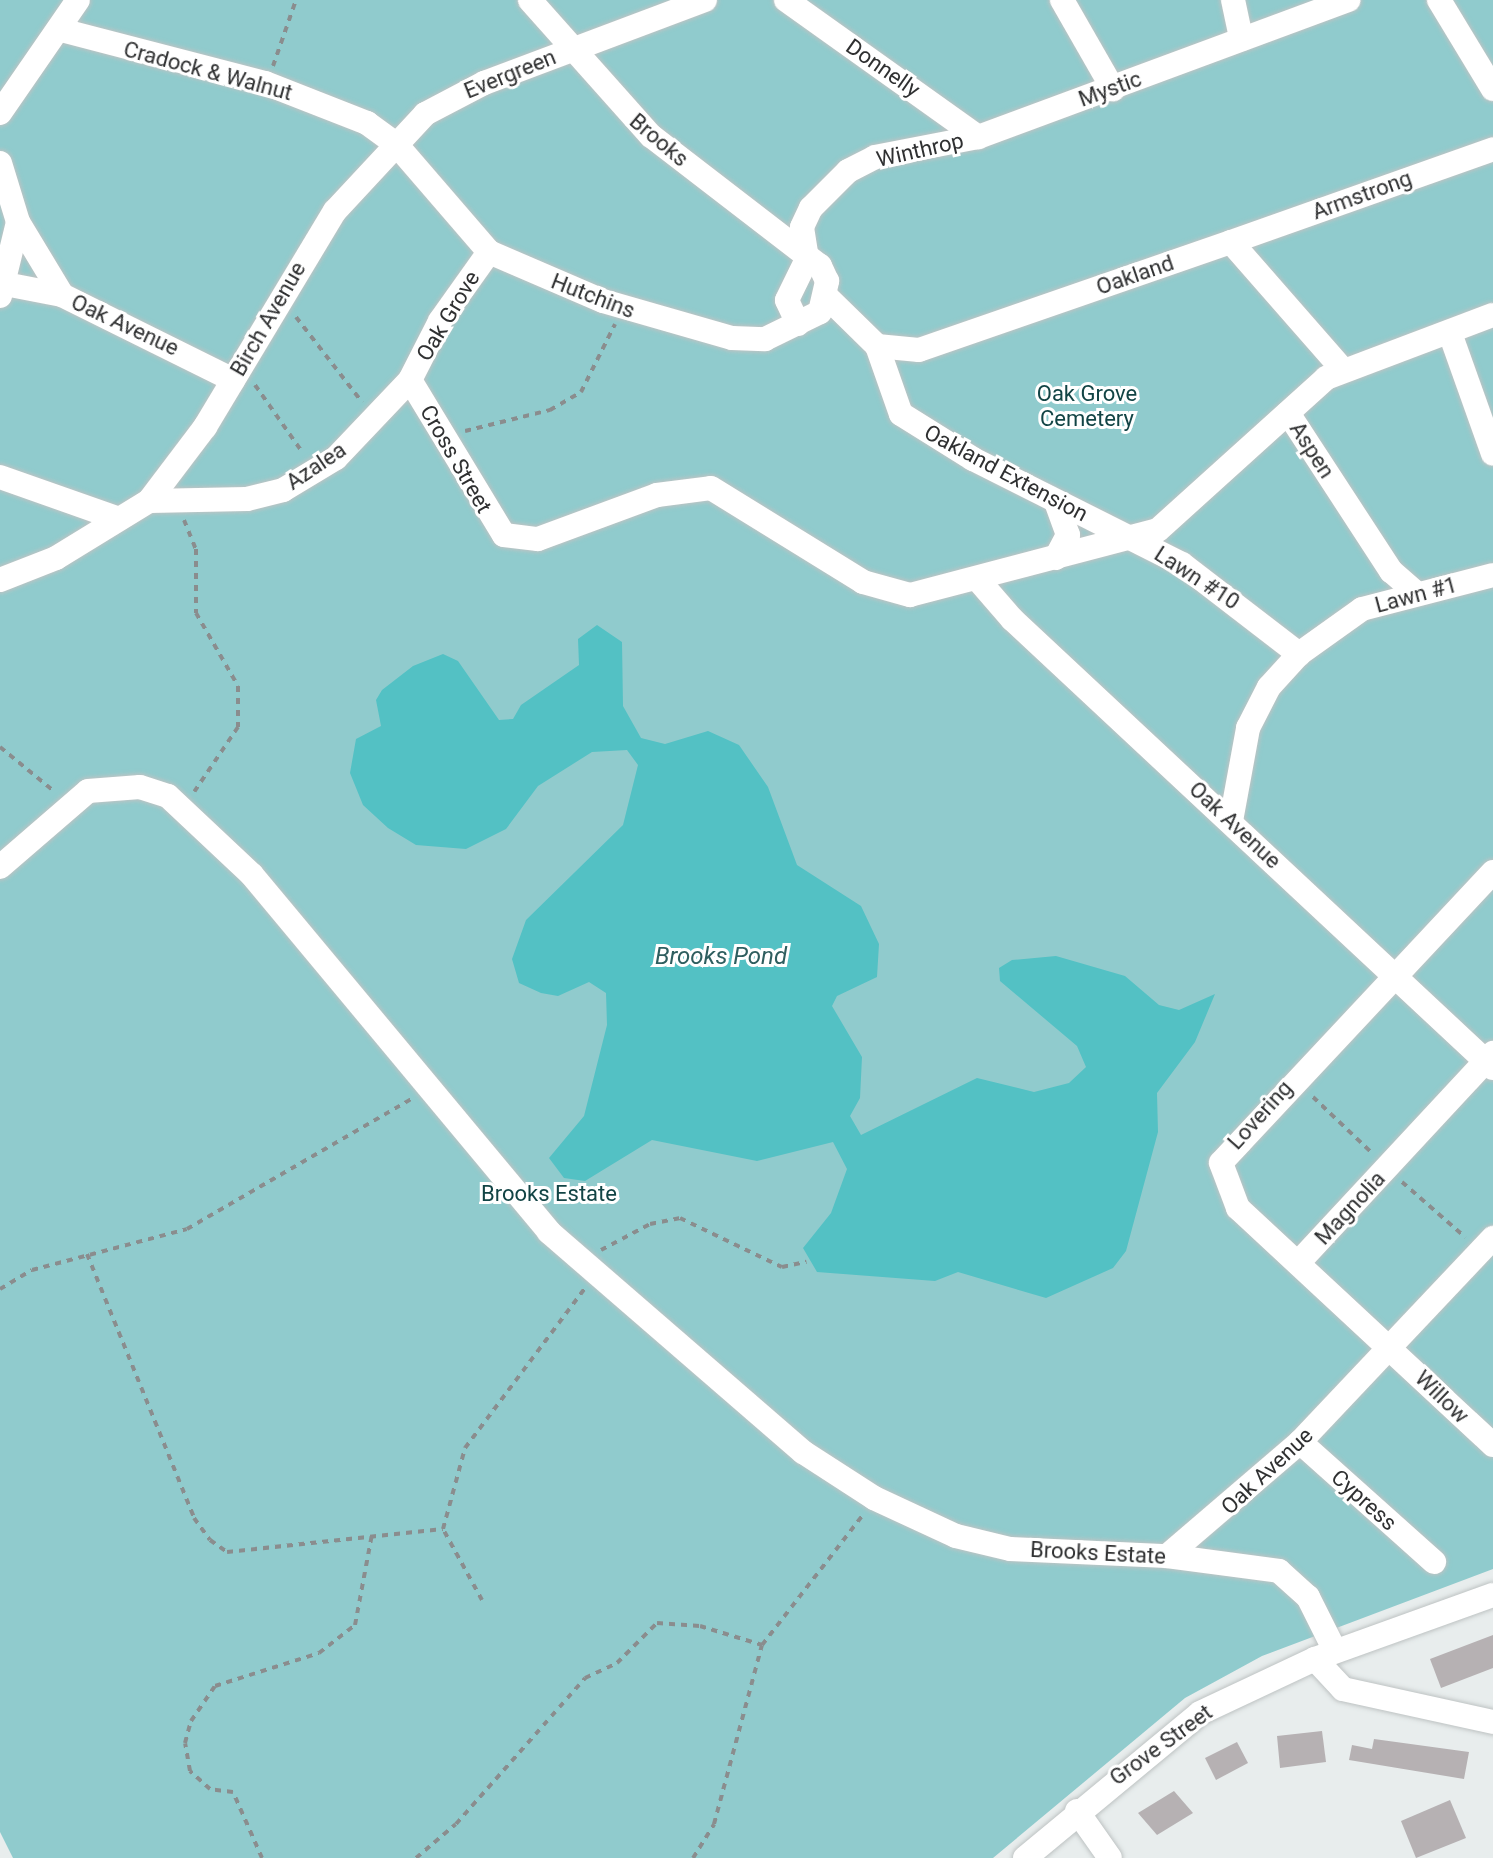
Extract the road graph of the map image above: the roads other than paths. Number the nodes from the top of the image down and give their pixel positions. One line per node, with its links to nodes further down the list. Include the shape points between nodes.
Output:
1 (78, 0): 10 (street)
2 (530, 0): 12 (street, Evergreen)
3 (705, 0): 9 (street)
4 (786, 0): 16 (street, Donnelly)
5 (1062, 0): 13 (street)
6 (1233, 0): 11 (street)
7 (1348, 0): 11 (street, Mystic)
8 (1439, 0): 14 (street)
9 (666, 10): 12 (street)
10 (61, 30): 15 (street); 17 (street, Cradock & Walnut, via 265,83 367,123)
11 (1241, 39): 13 (street, Mystic)
12 (575, 49): 17 (street, Evergreen, via 449,98); 23 (street, Brooks, via 651,136)
13 (1113, 89): 16 (street, Mystic)
14 (1493, 89)
15 (0, 113)
16 (978, 137): 23 (street, Winthrop, via 882,155 848,171 811,208 802,227)
17 (395, 143): 22 (street, Hutchins); 32 (street, Birch Avenue, via 335,211)
18 (1493, 149): 21 (street, Armstrong)
19 (0, 163): 20 (street, Oak Avenue)
20 (18, 222): 24 (street); 25 (street, Oak Avenue)
21 (1231, 242): 30 (street, Oakland, via 919,350); 31 (street)
22 (489, 252): 28 (street, Hutchins, via 622,308 732,338 765,339); 33 (street, Oak Grove, via 440,321)
23 (807, 259): 26 (street, Winthrop, via 825,273); 28 (street, via 787,300)
24 (3, 290): 25 (street)
25 (62, 295): 32 (street, Oak Avenue)
26 (826, 296): 28 (street, Hutchins, via 820,312); 30 (street, Winthrop)
27 (1493, 315): 29 (street, Aspen)
28 (798, 324)
29 (1450, 333): 31 (street, Aspen); 35 (street)
30 (877, 346): 38 (street, Oakland Extension, via 901,414)
31 (1342, 369): 34 (street, Aspen)
32 (236, 374): 37 (street, Birch Avenue)
33 (410, 380): 37 (street, Azalea, via 375,420 314,472 247,499); 44 (street, Cross Street, via 504,535 538,539 695,486 731,495 887,591 937,593)
34 (1288, 413): 40 (street, Lawn #10, via 1184,512); 45 (street, Aspen, via 1391,571)
35 (1493, 454)
36 (0, 477): 39 (street)
37 (149, 501): 39 (street)
38 (1056, 502): 40 (street, Oakland Extension); 41 (street, via 1068,535)
39 (119, 519): 43 (street, via 56,558)
40 (1136, 540): 41 (street); 46 (street, Lawn #10, via 1221,590)
41 (1056, 558): 44 (street)
42 (1493, 575): 45 (street, Lawn #1)
43 (0, 580)
44 (979, 581): 47 (street, Oak Avenue)
45 (1417, 594): 46 (street, Lawn #1, via 1362,609)
46 (1299, 654): 47 (street, Lawn #1, via 1269,687 1248,728)
47 (1231, 821): 50 (street, Oak Avenue)
48 (0, 867): 57 (street, Brooks Estate, via 69,803 109,786 140,787 183,806 252,875 569,1252 803,1452 874,1498 956,1536 1010,1549)
49 (1493, 872): 50 (street, Lovering)
50 (1393, 974): 51 (street, Oak Avenue); 53 (street, Lovering, via 1221,1163 1228,1196)
51 (1490, 1061): 53 (street, Magnolia)
52 (1487, 1244): 54 (street, Oak Avenue)
53 (1298, 1263): 54 (street, Magnolia)
54 (1391, 1348): 55 (street, Willow); 56 (street, Oak Avenue)
55 (1489, 1435)
56 (1300, 1442): 57 (street, Oak Avenue); 58 (street, Cypress)
57 (1167, 1556): 60 (street, Brooks Estate, via 1279,1571 1308,1597)
58 (1427, 1562)
59 (1493, 1595): 60 (street, Grove Street)
60 (1325, 1655): 61 (street, via 1343,1689); 62 (street, Grove Street, via 1200,1713)
61 (1493, 1722)
62 (1077, 1811): 63 (street, Grove Street); 64 (street)
63 (1025, 1858)
64 (1110, 1858)

